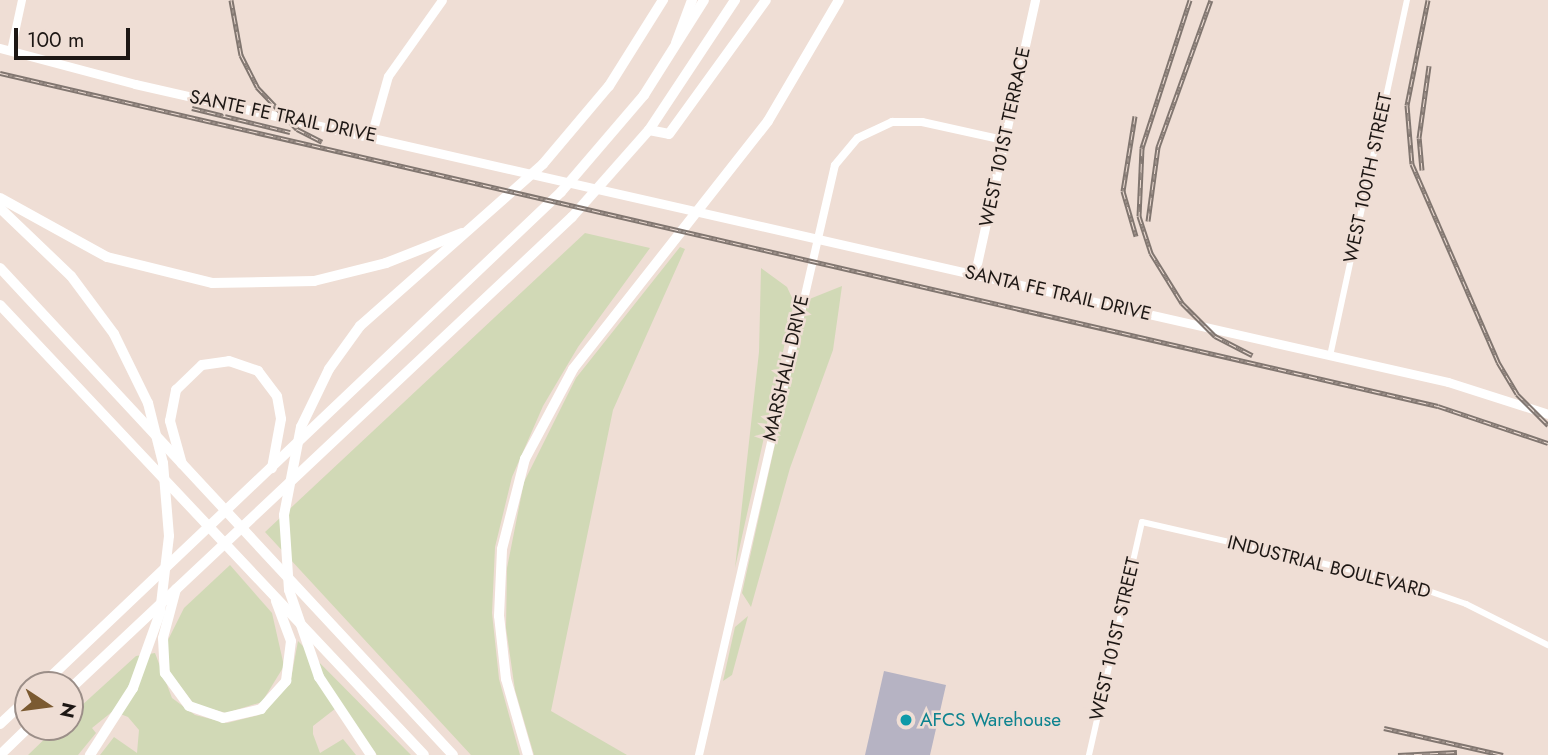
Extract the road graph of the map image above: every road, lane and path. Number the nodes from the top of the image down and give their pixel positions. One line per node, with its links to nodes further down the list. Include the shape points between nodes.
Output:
1 (22, 0): 12 (street)
2 (442, 0): 15 (main road, via 388,76)
3 (663, 0): 20 (highway, via 609,86 558,148)
4 (692, 0): 13 (highway, via 681,19)
5 (704, 0): 13 (highway)
6 (735, 0): 14 (highway)
7 (766, 0): 14 (highway, via 668,134)
8 (839, 0): 42 (highway, via 783,97 559,391 525,459 511,504 500,572 500,638)
9 (1035, 0): 16 (main road, WEST 101ST TERRACE)
10 (1407, 0): 24 (street, WEST 100TH STREET)
11 (0, 48): 12 (main road, SANTE FE TRAIL DRIVE)
12 (11, 51): 15 (main road, SANTE FE TRAIL DRIVE)
13 (675, 53): 26 (highway, via 597,154)
14 (649, 130): 29 (highway, via 544,243)
15 (371, 136): 17 (main road, SANTE FE TRAIL DRIVE)
16 (1004, 140): 22 (main road, WEST 101ST TERRACE); 43 (street, MARSHALL DRIVE, via 922,122 884,124 842,153 825,193)
17 (566, 181): 22 (main road, SANTA FE TRAIL DRIVE)
18 (0, 198): 20 (highway, via 107,257 212,284 314,281 386,262)
19 (0, 208): 38 (highway, via 71,276 127,356 157,431 169,536 154,632 110,728)
20 (468, 232): 39 (highway, via 359,326 329,369 301,427 284,515 286,572 301,634 356,737)
21 (0, 268): 27 (highway)
22 (975, 273): 24 (main road, SANTA FE TRAIL DRIVE)
23 (0, 305): 30 (highway)
24 (1329, 356): 25 (main road, SANTA FE TRAIL DRIVE, via 1495,395)
25 (1548, 414)
26 (272, 468): 27 (highway, via 281,419 277,396 258,371 220,361 194,370 173,397 170,422); 32 (highway)
27 (184, 470): 41 (highway)
28 (1142, 522): 31 (street, INDUSTRIAL BOULEVARD, via 1409,584 1466,604); 44 (street, WEST 101ST STREET)
29 (176, 589): 30 (highway, via 163,638 164,673 189,706 223,718 261,709 286,681 291,641); 33 (highway)
30 (274, 596): 40 (highway)
31 (1548, 646)
32 (57, 671)
33 (84, 676)
34 (14, 711): 35 (highway)
35 (0, 724)
36 (15, 741): 37 (highway)
37 (0, 755)
38 (90, 755)
39 (371, 755)
40 (424, 755)
41 (453, 755)
42 (528, 755)
43 (699, 755)
44 (1089, 755)

